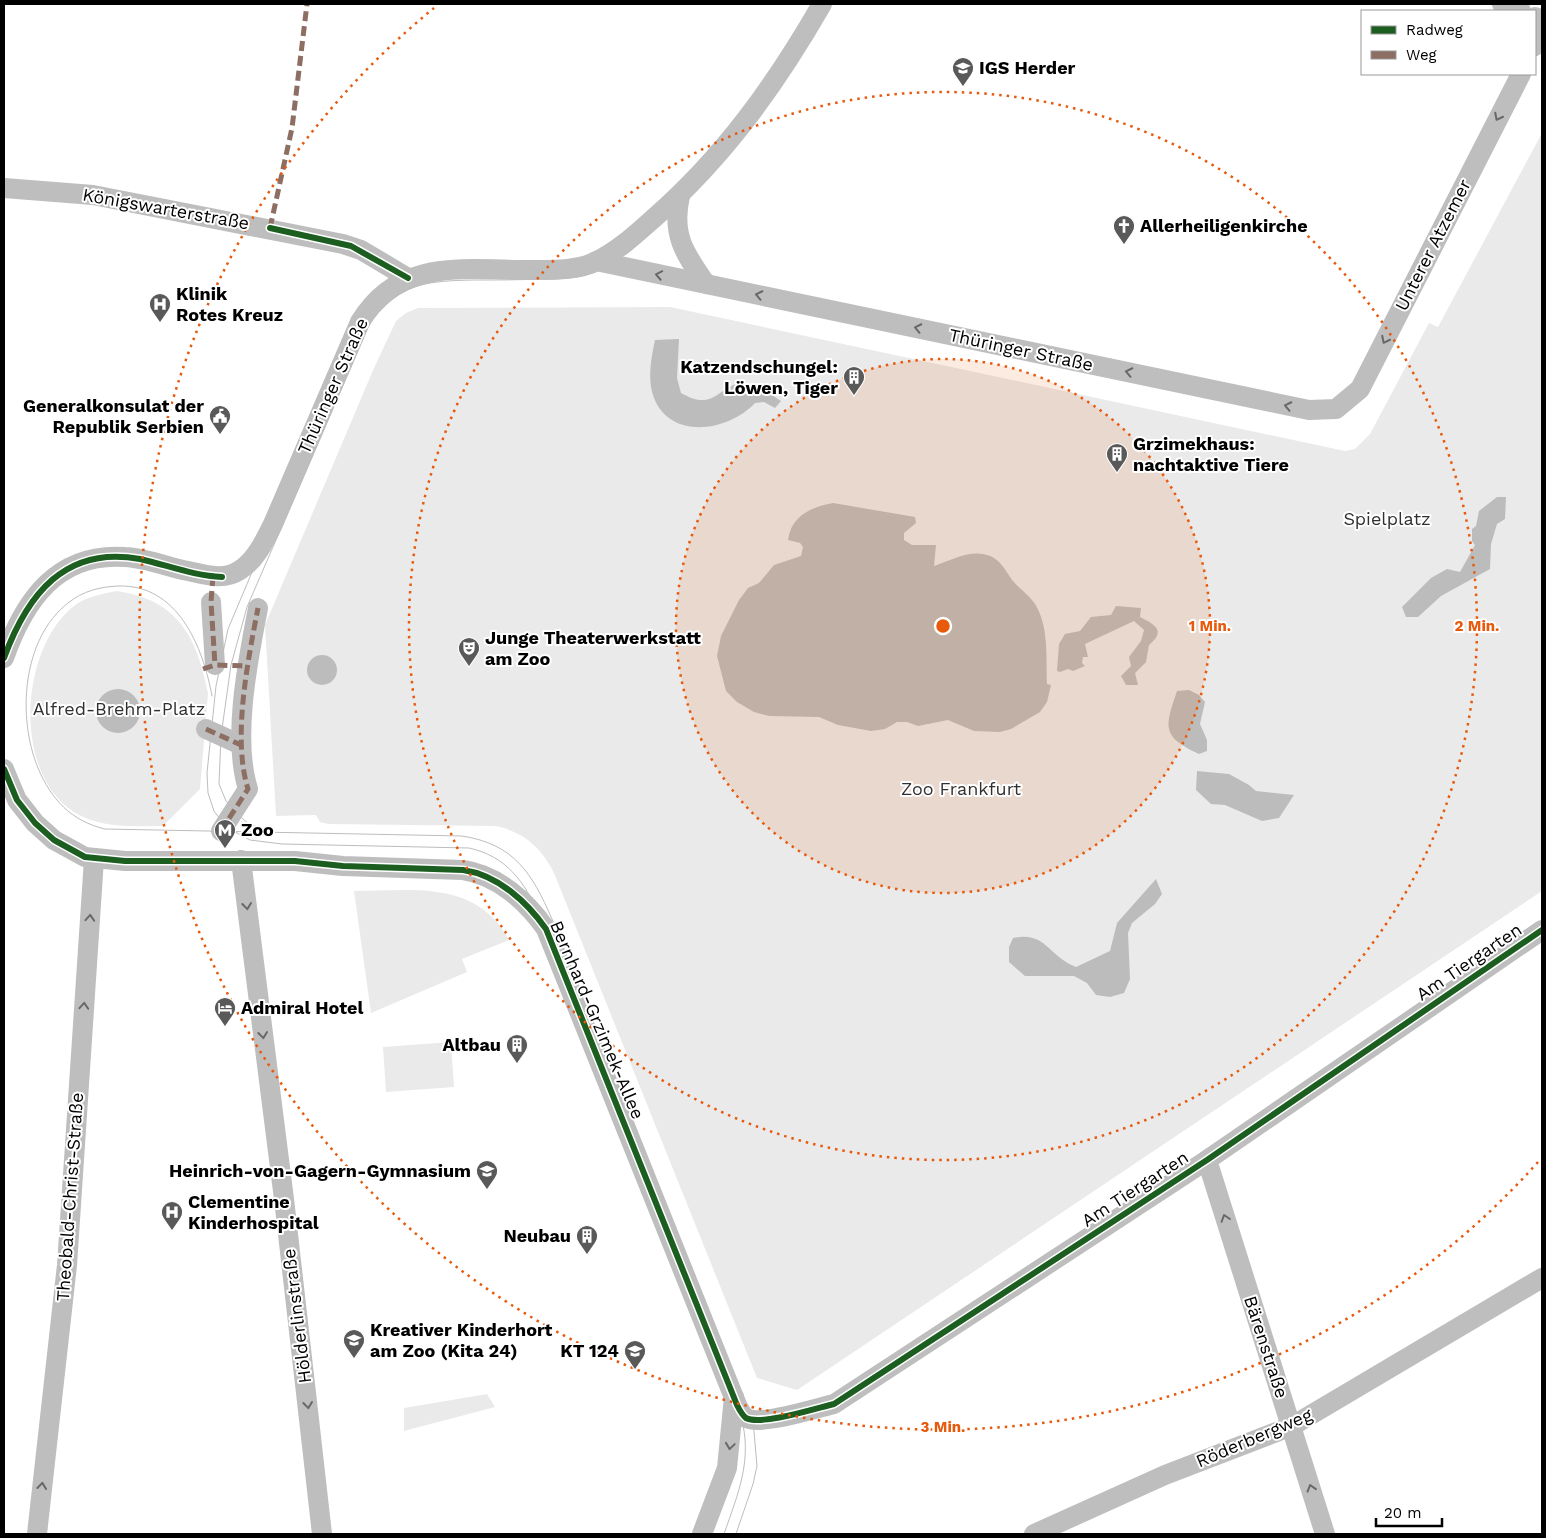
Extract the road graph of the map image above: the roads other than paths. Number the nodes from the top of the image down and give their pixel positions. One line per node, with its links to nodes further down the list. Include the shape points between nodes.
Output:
1 (822, 4): 8 (street, via 779,75 744,124)
2 (1502, 4): 3 (street)
3 (1518, 10)
4 (1542, 31): 5 (street)
5 (1536, 44)
6 (1519, 75): 12 (street, Unterer Atzemer, one-way to 12, via 1360,388)
7 (4, 188): 10 (street, Königswarterstraße, via 93,194 343,244 361,250)
8 (680, 196): 9 (street, via 633,237); 11 (street, via 676,218 679,238)
9 (596, 261): 10 (street, Thüringer Straße, via 563,270 445,271); 11 (street, Thüringer Straße, one-way to 9)
10 (408, 278): 15 (street, Thüringer Straße, via 379,297 360,322 273,524 260,549 241,570 222,577 203,575 126,557 101,558 78,564 58,574 31,601 14,630)
11 (706, 284): 12 (street, Thüringer Straße, one-way to 11, via 1309,410)
12 (1336, 409)
13 (211, 602): 16 (street, via 209,667)
14 (258, 608): 16 (street)
15 (4, 658)
16 (247, 666): 18 (street)
17 (206, 729): 18 (street)
18 (242, 745): 20 (street, via 242,770 248,789)
19 (4, 769): 21 (street, via 17,800 47,835 69,850)
20 (221, 831)
21 (94, 859): 22 (street, via 147,862); 28 (street, Theobald-Christ-Straße, one-way to 21, via 66,1265)
22 (242, 860): 26 (street, Bernhard-Grzimek-Allee, via 470,871 490,878 535,913 546,930); 29 (street, Hölderlinstraße, one-way to 29)
23 (1542, 930): 24 (street, Am Tiergarten)
24 (1207, 1160): 26 (street, Am Tiergarten, via 834,1404 753,1420 744,1416); 27 (street, Bärenstraße, one-way to 24)
25 (1542, 1278): 27 (street, Röderbergweg)
26 (734, 1397): 30 (street, one-way to 30, via 726,1468)
27 (1292, 1426): 31 (street, Röderbergweg, via 1165,1475); 32 (street, Bärenstraße, one-way to 27)
28 (37, 1534)
29 (322, 1534)
30 (702, 1534)
31 (1034, 1534)
32 (1325, 1534)

